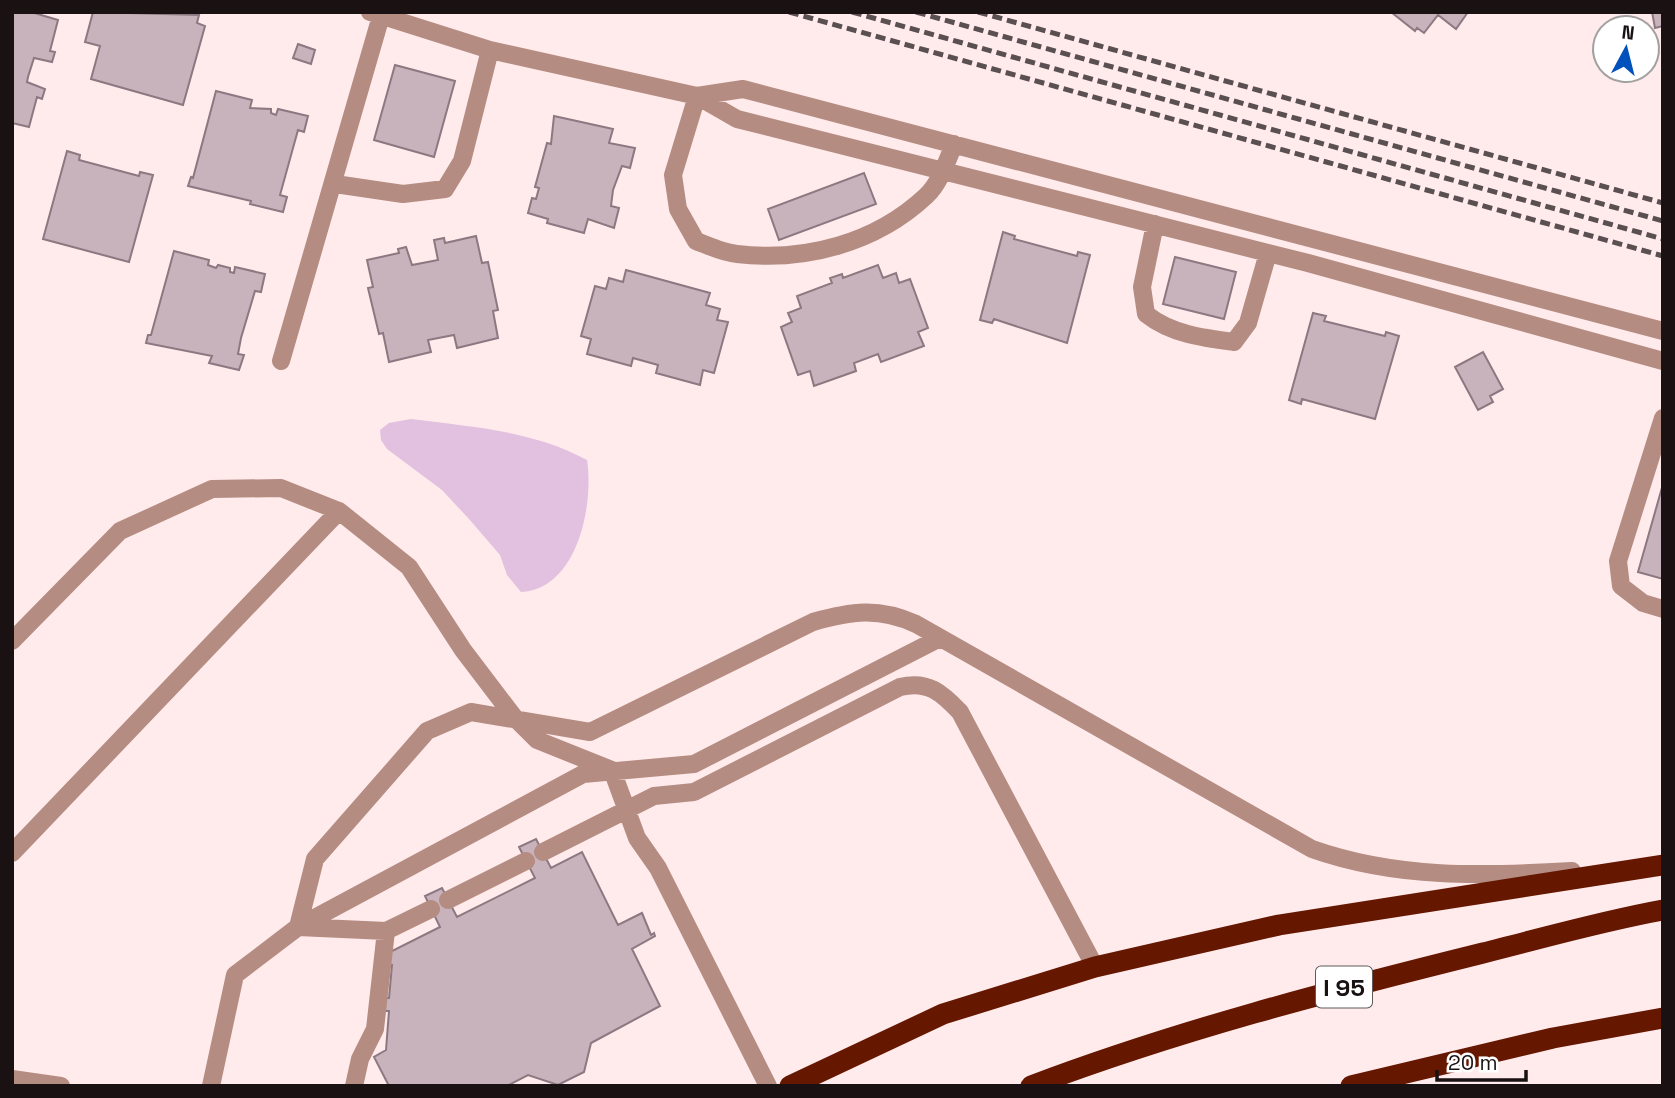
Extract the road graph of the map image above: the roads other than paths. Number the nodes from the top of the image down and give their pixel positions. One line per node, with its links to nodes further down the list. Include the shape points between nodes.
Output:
1 (375, 14): 2 (lane); 6 (lane)
2 (490, 50): 3 (lane); 6 (lane, via 462,161 445,189 402,194)
3 (696, 96): 4 (lane, via 743,89); 5 (lane, via 737,119); 5 (lane, via 673,175 678,209 696,241 735,254 808,254 874,234 927,195)
4 (954, 144): 5 (lane); 9 (lane)
5 (942, 171): 7 (lane)
6 (335, 184): 11 (lane)
7 (1155, 224): 8 (lane); 8 (lane, via 1142,287 1146,314 1161,326 1202,338 1234,342 1248,323)
8 (1268, 253): 10 (lane)
9 (1663, 331)
10 (1663, 360)
11 (281, 362)
12 (1663, 418): 14 (lane, via 1618,561 1621,586 1643,603)
13 (339, 511): 16 (lane, via 281,488 212,489 120,531); 17 (lane, via 409,567); 21 (lane)
14 (1663, 609)
15 (940, 638): 17 (lane, via 898,616 847,612 813,622 590,732); 18 (lane, via 694,764); 24 (lane, via 1312,849 1345,860 1394,870 1485,876)
16 (12, 641)
17 (514, 718): 18 (lane, via 537,740); 28 (lane, via 471,712 428,732 315,859)
18 (612, 770): 19 (lane); 28 (lane, via 583,775)
19 (626, 810): 20 (lane); 30 (lane, via 654,796 694,792 900,687 912,684 936,689 960,712); 36 (lane)
20 (543, 852)
21 (12, 853)
22 (526, 861): 25 (lane)
23 (1663, 865): 24 (highway)
24 (1635, 867): 30 (highway, via 1279,925)
25 (448, 900)
26 (431, 909): 29 (lane)
27 (1663, 910): 38 (highway, I 95, via 1594,923 1272,1007)
28 (298, 926): 29 (lane); 34 (lane, via 235,975)
29 (386, 931): 35 (lane, via 375,1029 360,1059)
30 (1095, 967): 37 (highway, via 943,1014)
31 (1663, 1018): 39 (highway, via 1540,1041)
32 (12, 1079): 33 (lane)
33 (61, 1086)
34 (211, 1086)
35 (354, 1086)
36 (768, 1086)
37 (790, 1086)
38 (1031, 1086)
39 (1351, 1086)

